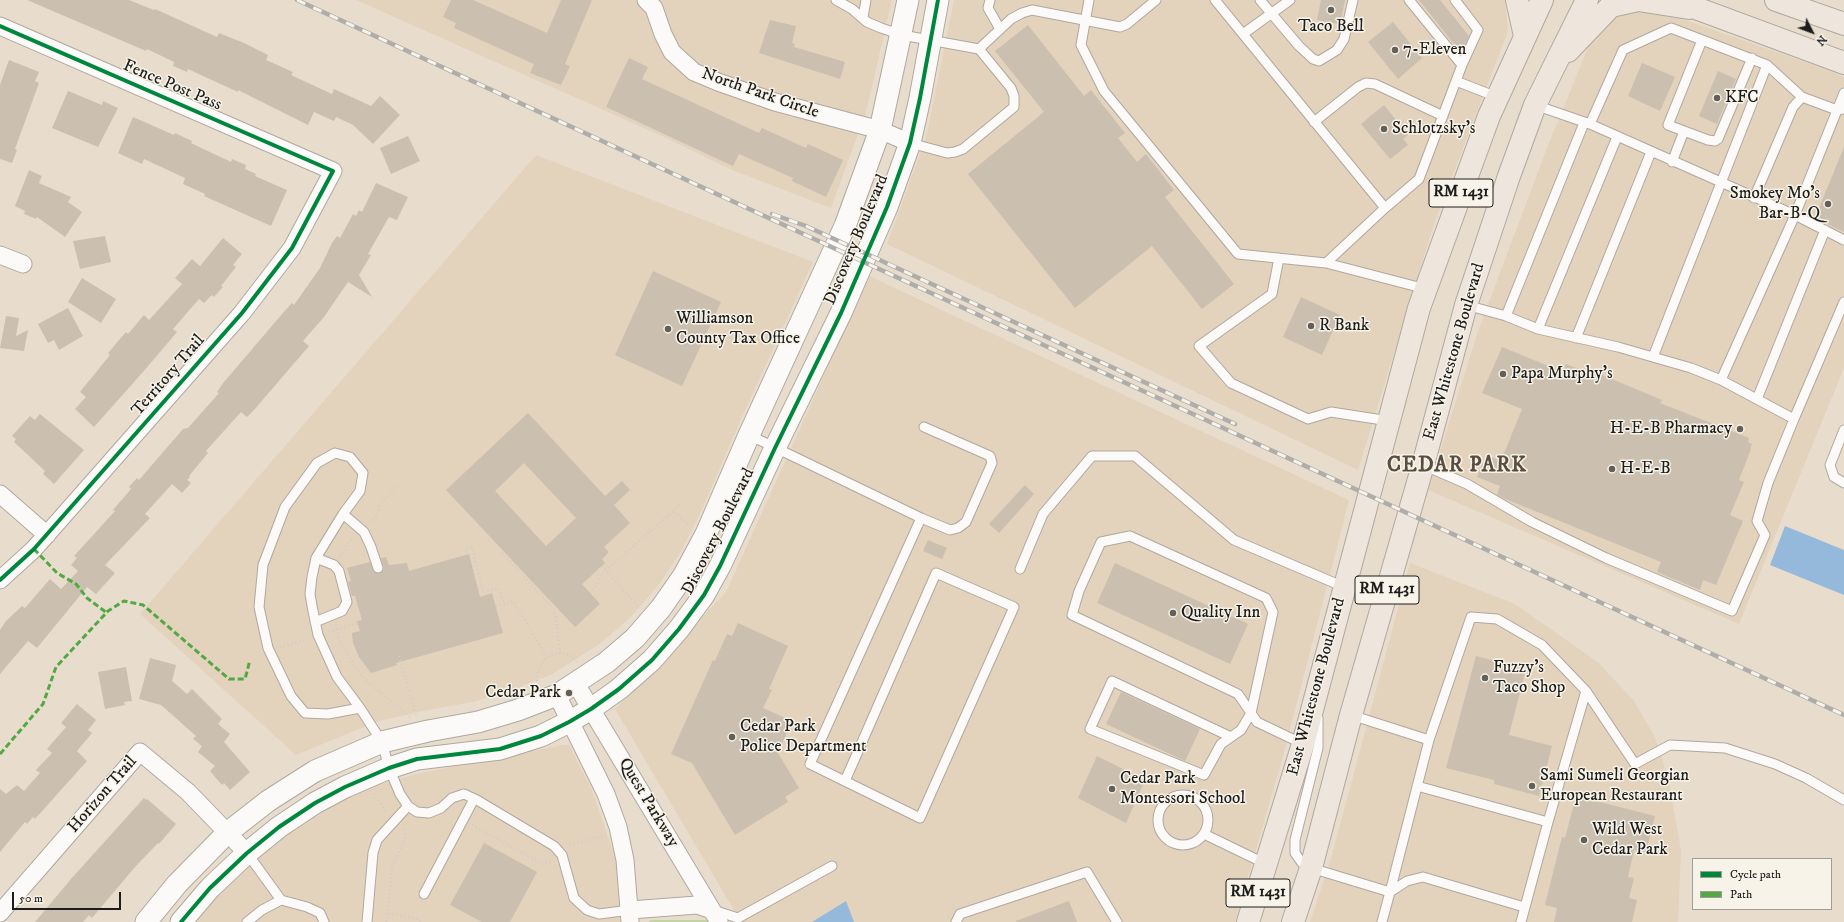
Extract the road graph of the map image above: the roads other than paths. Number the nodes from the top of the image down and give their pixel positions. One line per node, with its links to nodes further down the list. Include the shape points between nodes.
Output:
1 (646, 0): 48 (street, North Park Circle, via 654,8 672,52 694,72 775,102)
2 (836, 0): 23 (lane)
3 (866, 0): 23 (lane)
4 (908, 0): 29 (street, Discovery Boulevard)
5 (938, 0): 31 (street, Discovery Boulevard)
6 (990, 0): 27 (lane, via 988,8)
7 (1089, 0): 24 (lane)
8 (1156, 0): 24 (lane, via 1120,27)
9 (1215, 0): 28 (lane)
10 (1290, 0): 22 (lane)
11 (1353, 0): 22 (lane, via 1344,39 1338,50 1319,61 1313,59)
12 (1409, 0): 36 (lane)
13 (1455, 0): 36 (lane, via 1478,30)
14 (1517, 0): 30 (main road)
15 (1542, 0): 30 (main road, East Whitestone Boulevard / RM 1431)
16 (1587, 0): 38 (main road, East Whitestone Boulevard / RM 1431)
17 (1638, 0): 21 (main road); 38 (main road, via 1611,6)
18 (1674, 0): 21 (main road)
19 (1776, 0): 25 (main road)
20 (1262, 2): 22 (lane)
21 (1698, 9): 35 (main road)
22 (1271, 14): 28 (lane)
23 (862, 17): 29 (lane, via 867,22)
24 (1084, 20): 27 (lane, via 1032,10 1011,19); 62 (lane, via 1081,45 1104,91 1224,238 1238,254)
25 (1844, 24)
26 (0, 26): 54 (street, Fence Post Pass)
27 (1000, 29): 33 (lane)
28 (1243, 34): 46 (lane)
29 (902, 35): 31 (lane); 48 (street, Discovery Boulevard)
30 (1525, 36): 41 (main road, East Whitestone Boulevard / RM 1431)
31 (931, 40): 33 (lane); 51 (street, Discovery Boulevard)
32 (1702, 40): 34 (lane); 47 (lane, via 1671,28 1623,50); 49 (lane, via 1668,125)
33 (979, 49): 51 (lane, via 1012,88 1014,107 963,149 955,152 947,153)
34 (1752, 58): 37 (lane); 49 (lane, via 1718,139 1708,140)
35 (1844, 63)
36 (1462, 65): 39 (lane)
37 (1767, 65): 42 (lane); 55 (lane)
38 (1552, 68): 43 (main road, East Whitestone Boulevard / RM 1431)
39 (1456, 81): 41 (lane); 45 (lane)
40 (1844, 93): 44 (lane)
41 (1497, 97): 65 (main road, East Whitestone Boulevard / RM 1431)
42 (1802, 97): 44 (lane); 56 (lane, via 1794,107)
43 (1535, 105): 47 (lane); 67 (main road, East Whitestone Boulevard / RM 1431)
44 (1841, 109): 58 (lane)
45 (1443, 116): 46 (lane, via 1375,84 1366,83); 57 (lane, via 1419,179)
46 (1314, 122): 57 (lane)
47 (1587, 124): 50 (lane); 68 (lane)
48 (880, 130): 51 (street, North Park Circle); 78 (street, Discovery Boulevard, via 838,242)
49 (1684, 131): 53 (lane)
50 (1617, 137): 52 (lane); 69 (lane)
51 (910, 143): 79 (street, Discovery Boulevard, via 887,207 855,281)
52 (1651, 152): 53 (lane); 70 (lane)
53 (1672, 162): 55 (lane)
54 (333, 171): 85 (street, Territory Trail, via 292,248 242,313)
55 (1720, 183): 56 (lane); 71 (lane)
56 (1754, 198): 58 (lane)
57 (1385, 208): 63 (lane)
58 (1795, 215): 59 (lane); 72 (lane)
59 (1825, 230): 60 (lane); 73 (lane)
60 (1844, 240)
61 (0, 256): 64 (street)
62 (1279, 258): 63 (lane); 75 (lane, via 1272,294 1199,346 1231,383 1308,419 1331,412)
63 (1326, 263): 65 (lane)
64 (22, 264)
65 (1426, 289): 75 (main road, East Whitestone Boulevard / RM 1431)
66 (1844, 302): 74 (lane)
67 (1466, 305): 68 (lane); 80 (main road, East Whitestone Boulevard / RM 1431)
68 (1506, 316): 69 (lane)
69 (1538, 329): 70 (lane)
70 (1576, 338): 71 (lane)
71 (1653, 357): 72 (lane)
72 (1721, 380): 73 (lane)
73 (1757, 399): 74 (lane)
74 (1794, 419): 80 (lane, via 1768,483 1757,521 1765,534 1732,612 1606,558 1532,522 1466,484)
75 (1389, 422): 90 (main road, East Whitestone Boulevard / RM 1431)
76 (924, 427): 84 (lane, via 990,456 992,464 966,522 950,530)
77 (1844, 430): 81 (lane, via 1830,465 1834,477)
78 (749, 435): 79 (lane); 93 (street, Discovery Boulevard, via 706,534 663,606 635,638)
79 (775, 448): 84 (lane); 97 (street, Discovery Boulevard, via 704,595 652,660)
80 (1423, 465): 99 (main road, East Whitestone Boulevard / RM 1431)
81 (1844, 483)
82 (0, 494): 85 (street)
83 (343, 514): 86 (lane); 87 (lane, via 364,532); 96 (lane, via 360,491 363,473 350,457 335,453 317,463 285,507 264,565 259,607 268,648 292,696 305,713 328,714)
84 (921, 518): 106 (lane, via 810,764)
85 (47, 534): 89 (street, Territory Trail)
86 (316, 558): 91 (lane, via 310,594); 91 (lane, via 334,565 339,571 347,602 342,611)
87 (378, 568)
88 (1020, 569): 90 (lane, via 1043,514 1092,456 1135,456 1234,540)
89 (0, 580)
90 (1344, 587): 92 (main road, East Whitestone Boulevard / RM 1431)
91 (315, 622): 96 (lane, via 318,635 337,677)
92 (1318, 683): 104 (main road, East Whitestone Boulevard / RM 1431); 117 (lane, via 1318,748 1295,840 1295,853 1302,863)
93 (576, 684): 95 (street, Discovery Boulevard); 97 (street, Quest Parkway)
94 (1586, 691): 102 (lane, via 1542,645 1496,619 1471,617); 109 (lane, via 1635,764 1670,745 1725,748 1775,764); 111 (lane)
95 (557, 695): 100 (street, Quest Parkway); 103 (street, Discovery Boulevard, via 478,722)
96 (360, 708): 103 (lane)
97 (592, 709): 100 (street, Discovery Boulevard); 124 (street, Quest Parkway)
98 (1251, 713): 98 (lane, via 1238,694 1072,615 1079,591 1101,542 1130,536 1266,598 1274,612); 101 (lane, via 1241,730); 104 (lane, via 1256,722)
99 (1351, 715): 102 (lane); 117 (main road, East Whitestone Boulevard / RM 1431)
100 (569, 722): 105 (street, Discovery Boulevard, via 541,736 500,749 417,759); 123 (street, Quest Parkway, via 606,794 618,827)
101 (1231, 737): 101 (lane, via 1221,744 1204,775 1090,728 1112,681)
102 (1429, 740): 107 (lane)
103 (382, 742): 105 (lane); 112 (street, Discovery Boulevard, via 315,770 268,801)
104 (1303, 744): 115 (main road, East Whitestone Boulevard / RM 1431)
105 (389, 768): 110 (lane); 114 (street, Discovery Boulevard, via 344,787 315,803)
106 (845, 781): 106 (lane, via 920,818 1014,607 936,573)
107 (1417, 786): 111 (lane); 118 (lane)
108 (474, 799): 110 (lane, via 464,794 452,798 441,808 430,813 417,812); 119 (lane); 123 (lane, via 554,846 562,855 574,898 587,910 599,914)
109 (1844, 800)
110 (408, 806): 129 (lane, via 377,840 373,853)
111 (1548, 822): 121 (lane)
112 (227, 833): 114 (street, Horizon Trail); 122 (street, Horizon Trail, via 188,792 140,752); 125 (street, Discovery Boulevard, via 176,884)
113 (1204, 834): 113 (lane, via 1208,818 1202,802 1187,795 1171,798 1164,803 1158,818 1160,830 1168,840 1175,844 1187,844 1199,840); 115 (lane)
114 (247, 853): 120 (lane); 126 (street, Discovery Boulevard, via 210,888)
115 (1267, 864): 132 (main road, East Whitestone Boulevard / RM 1431)
116 (832, 866): 124 (lane, via 738,918)
117 (1311, 868): 118 (lane); 133 (main road, East Whitestone Boulevard / RM 1431)
118 (1390, 892): 121 (lane, via 1407,881 1423,877); 134 (lane)
119 (424, 894)
120 (281, 900): 127 (lane); 128 (lane, via 320,913)
121 (1524, 907): 135 (lane)
122 (0, 913)
123 (630, 916): 124 (street, via 697,905)
124 (716, 916)
125 (146, 922)
126 (181, 922)
127 (247, 922)
128 (324, 922)
129 (368, 922)
130 (956, 922): 131 (lane, via 960,914 1087,872)
131 (1117, 922)
132 (1248, 922)
133 (1293, 922)
134 (1382, 922)
135 (1521, 922)

